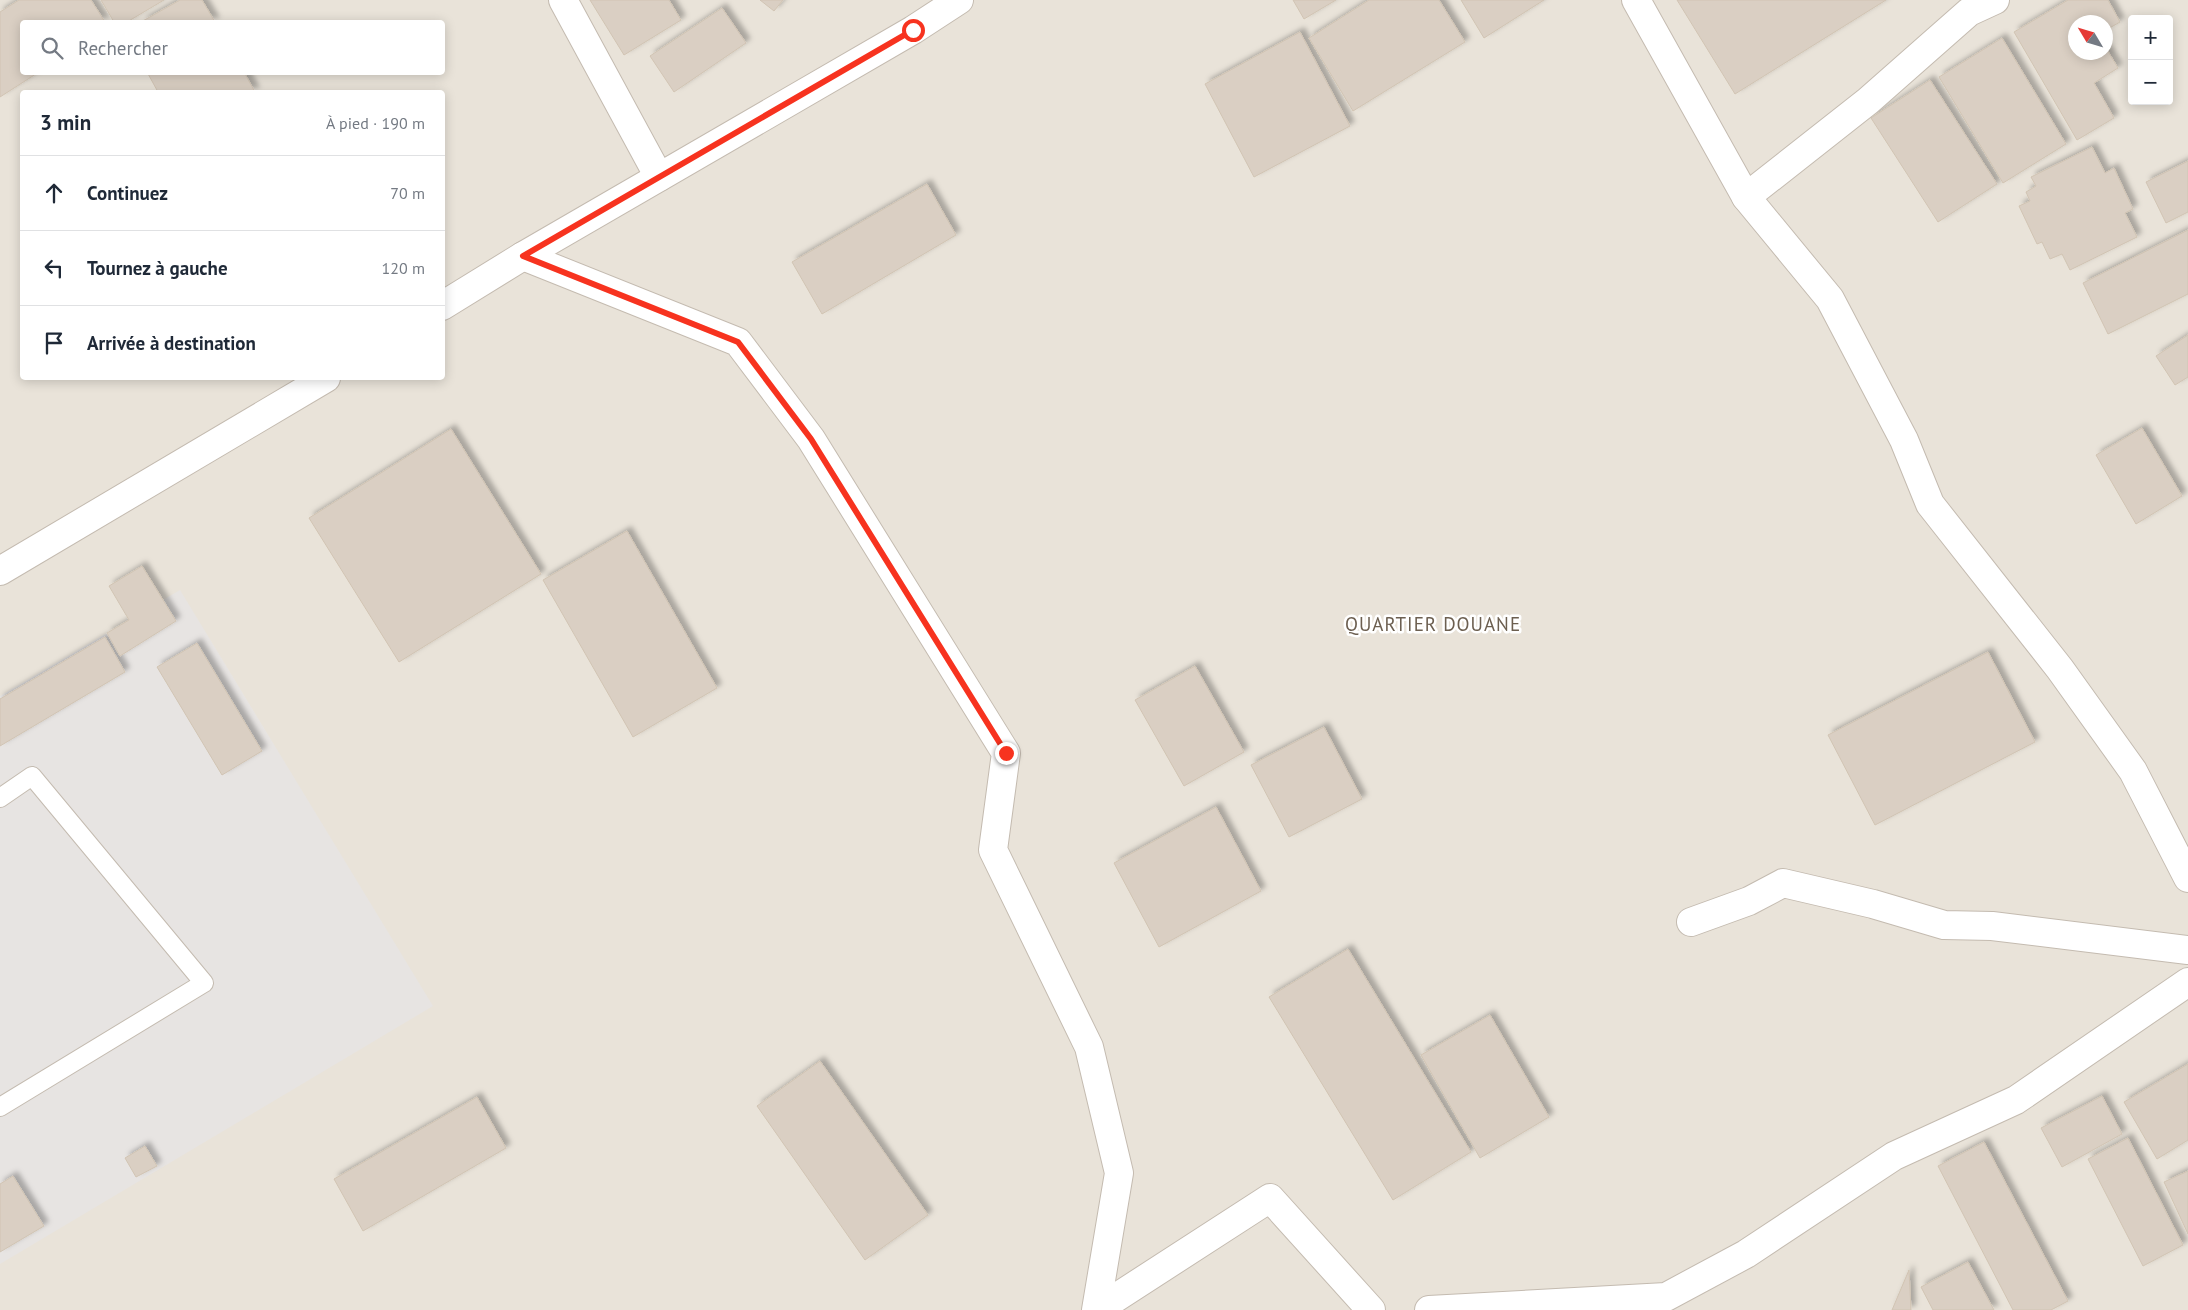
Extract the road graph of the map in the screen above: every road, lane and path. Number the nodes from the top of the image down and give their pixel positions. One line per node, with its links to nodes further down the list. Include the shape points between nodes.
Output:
1 (563, 0): 5 (street)
2 (959, 0): 5 (street)
3 (1636, 0): 6 (street)
4 (1995, 0): 6 (street, via 1969,12 1868,101)
5 (659, 177): 7 (street)
6 (1746, 197): 12 (street, via 1830,299 1904,440 1930,504 2060,669 2133,771)
7 (523, 256): 8 (street); 17 (street, via 738,342 811,439 1006,753 993,850 1089,1047 1119,1172)
8 (445, 304)
9 (323, 380): 10 (street)
10 (0, 572)
11 (0, 798): 16 (lane, via 32,776 204,983)
12 (2188, 878)
13 (1691, 922): 14 (street, via 1749,902 1784,883 1944,925 1992,926)
14 (2188, 950)
15 (2188, 982): 19 (street, via 2016,1100 1894,1156 1746,1254 1666,1297)
16 (0, 1107)
17 (1096, 1310): 18 (street, via 1270,1198)
18 (1372, 1310)
19 (1429, 1310)

